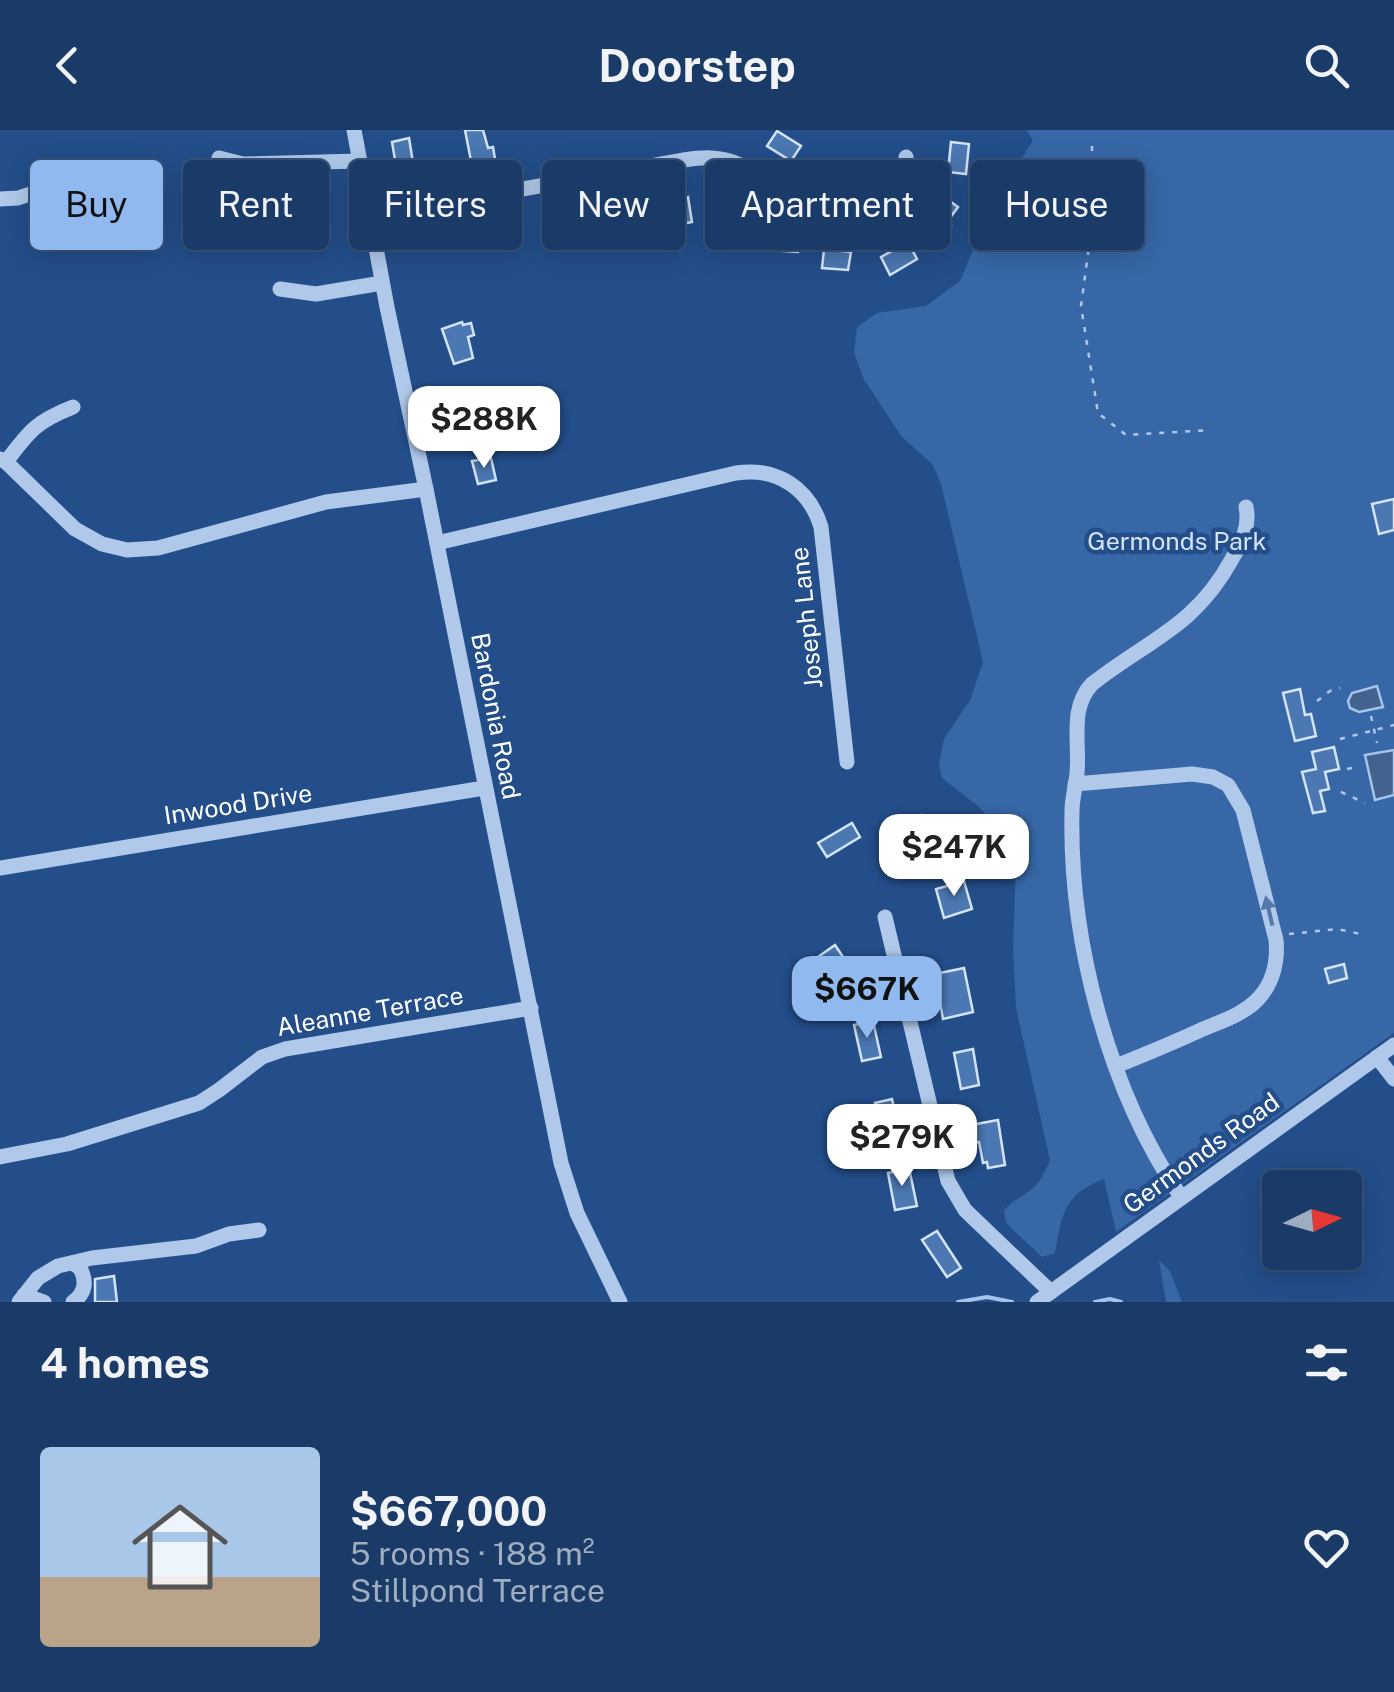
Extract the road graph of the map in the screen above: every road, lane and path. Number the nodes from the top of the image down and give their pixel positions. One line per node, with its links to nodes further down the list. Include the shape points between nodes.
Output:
1 (354, 130): 5 (street, Bardonia Road)
2 (1092, 146): 14 (path, via 1092,224 1081,306 1098,413 1126,435)
3 (219, 158): 6 (street, via 243,164)
4 (906, 158): 7 (street, via 908,182 898,203 858,220 822,214 746,168 706,158)
5 (360, 160)
6 (349, 161)
7 (522, 189)
8 (30, 194): 9 (street)
9 (0, 200)
10 (376, 250): 11 (street, Bardonia Road)
11 (382, 283): 12 (street, via 316,294); 16 (street, Bardonia Road)
12 (280, 289)
13 (74, 406): 15 (street, via 48,417)
14 (1211, 430)
15 (3, 461): 16 (street, via 75,529 128,550 158,548 326,502)
16 (426, 489): 18 (street, Bardonia Road)
17 (1246, 506): 29 (street, via 1246,530 1206,599 1083,694)
18 (437, 543): 26 (street, Joseph Lane, via 736,473 762,472 787,481 809,501 820,527); 30 (street, Bardonia Road)
19 (1340, 688): 20 (path)
20 (1316, 700)
21 (1370, 716): 23 (path)
22 (1394, 725): 23 (path)
23 (1374, 730): 24 (path); 25 (path)
24 (1340, 739)
25 (1377, 743)
26 (847, 762)
27 (1356, 767): 28 (path)
28 (1347, 770)
29 (1075, 784): 40 (street, via 1078,912); 40 (street, one-way to 29, via 1255,1002 1269,982 1276,940 1244,810 1233,791 1198,774)
30 (484, 788): 33 (street, Inwood Drive); 37 (street, Bardonia Road)
31 (1341, 792): 32 (path)
32 (1365, 802)
33 (0, 868)
34 (885, 917): 46 (street, via 948,1182)
35 (1282, 934): 36 (path, via 1332,929)
36 (1366, 935)
37 (531, 1008): 42 (street, Aleanne Terrace, via 285,1050 262,1057 198,1102 67,1144); 50 (street, Bardonia Road, via 565,1181)
38 (1394, 1045): 39 (street, Germonds Road)
39 (1377, 1057): 41 (street); 43 (street, Germonds Road)
40 (1116, 1066): 43 (street)
41 (1394, 1078)
42 (0, 1157)
43 (1182, 1197): 46 (street, Germonds Road)
44 (259, 1230): 45 (street)
45 (72, 1263): 47 (street, via 38,1278); 49 (street, via 85,1284)
46 (1044, 1297)
47 (22, 1298): 48 (street)
48 (44, 1302)
49 (73, 1302)
50 (620, 1302)

